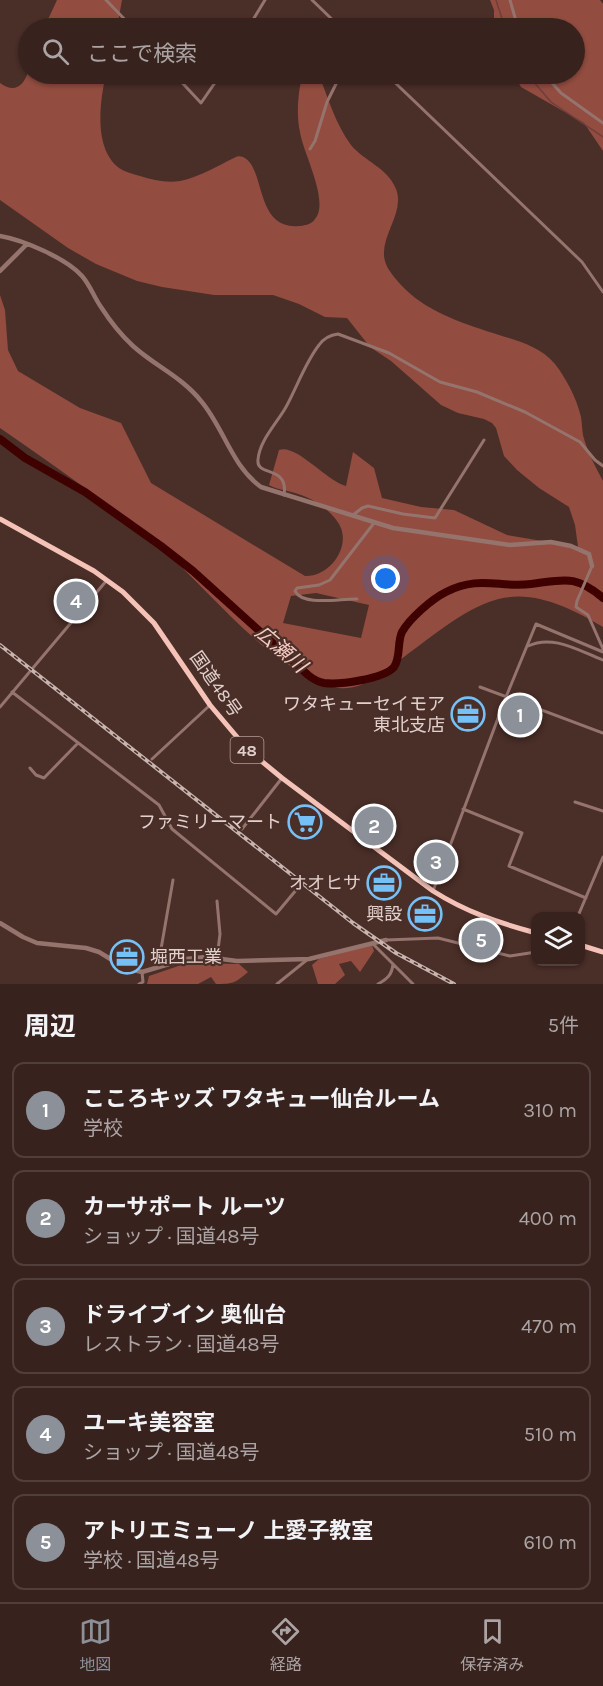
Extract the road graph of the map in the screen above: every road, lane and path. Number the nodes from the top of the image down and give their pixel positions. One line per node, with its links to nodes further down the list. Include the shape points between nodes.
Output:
1 (106, 0): 5 (street)
2 (265, 0): 6 (street)
3 (312, 0): 7 (street)
4 (510, 0): 8 (street)
5 (123, 18)
6 (254, 18)
7 (331, 18)
8 (515, 18)
9 (183, 84): 10 (street, via 201,103)
10 (214, 84)
11 (336, 84): 15 (street)
12 (396, 84): 19 (street, via 582,262)
13 (553, 84): 14 (street)
14 (603, 123)
15 (310, 148)
16 (0, 236): 17 (street)
17 (27, 244): 18 (street); 22 (street, via 78,272 134,347 202,401 251,480)
18 (0, 271)
19 (603, 292)
20 (484, 440): 23 (street, via 435,518 369,506)
21 (603, 466): 22 (street, via 580,442 525,412 440,382 389,353 332,334 314,352 260,450 258,466 281,477)
22 (284, 496): 23 (street)
23 (352, 516): 25 (street)
24 (0, 519): 27 (highway, 国道48号 / 48)
25 (374, 523): 26 (street, via 510,545 551,542 587,552); 28 (street, via 330,580 295,591 299,597 313,600)
26 (592, 566): 30 (street, via 576,601 577,610 588,615)
27 (107, 580): 33 (street); 37 (highway, 国道48号 / 48, via 154,623)
28 (357, 599)
29 (527, 646): 30 (street, via 536,624); 31 (street, via 548,640); 34 (street)
30 (603, 651)
31 (603, 660)
32 (480, 687): 34 (street)
33 (12, 692): 36 (street); 40 (street)
34 (506, 697): 39 (street); 45 (street)
35 (0, 698): 36 (street)
36 (5, 701): 38 (street)
37 (210, 705): 41 (street); 43 (highway, 国道48号 / 48, via 248,750)
38 (0, 707)
39 (603, 733)
40 (78, 743): 42 (street, via 44,778 36,776); 50 (street, via 159,805 172,829 276,914)
41 (152, 759)
42 (30, 768)
43 (282, 778): 47 (street); 51 (highway, 国道48号 / 48)
44 (575, 802): 46 (street)
45 (463, 809): 51 (street); 52 (street, via 522,833 509,866)
46 (603, 812)
47 (242, 829)
48 (603, 857): 52 (street)
49 (173, 880): 64 (street, via 161,948)
50 (297, 889)
51 (433, 891): 56 (highway, 国道48号 / 48, via 472,913)
52 (586, 898): 54 (street)
53 (217, 902): 62 (street)
54 (580, 912)
55 (0, 924): 66 (street, via 37,943 86,948 125,968)
56 (531, 931)
57 (386, 940): 58 (street); 61 (street, via 438,938 510,956)
58 (372, 942): 63 (street); 65 (street)
59 (585, 947): 60 (highway)
60 (603, 952)
61 (531, 953)
62 (217, 958): 63 (street); 64 (street)
63 (309, 959): 68 (street)
64 (166, 964): 66 (street)
65 (393, 964): 69 (street, via 389,977); 70 (street)
66 (142, 972): 67 (street, via 143,982)
67 (139, 984)
68 (277, 984)
69 (378, 984)
70 (413, 984)

